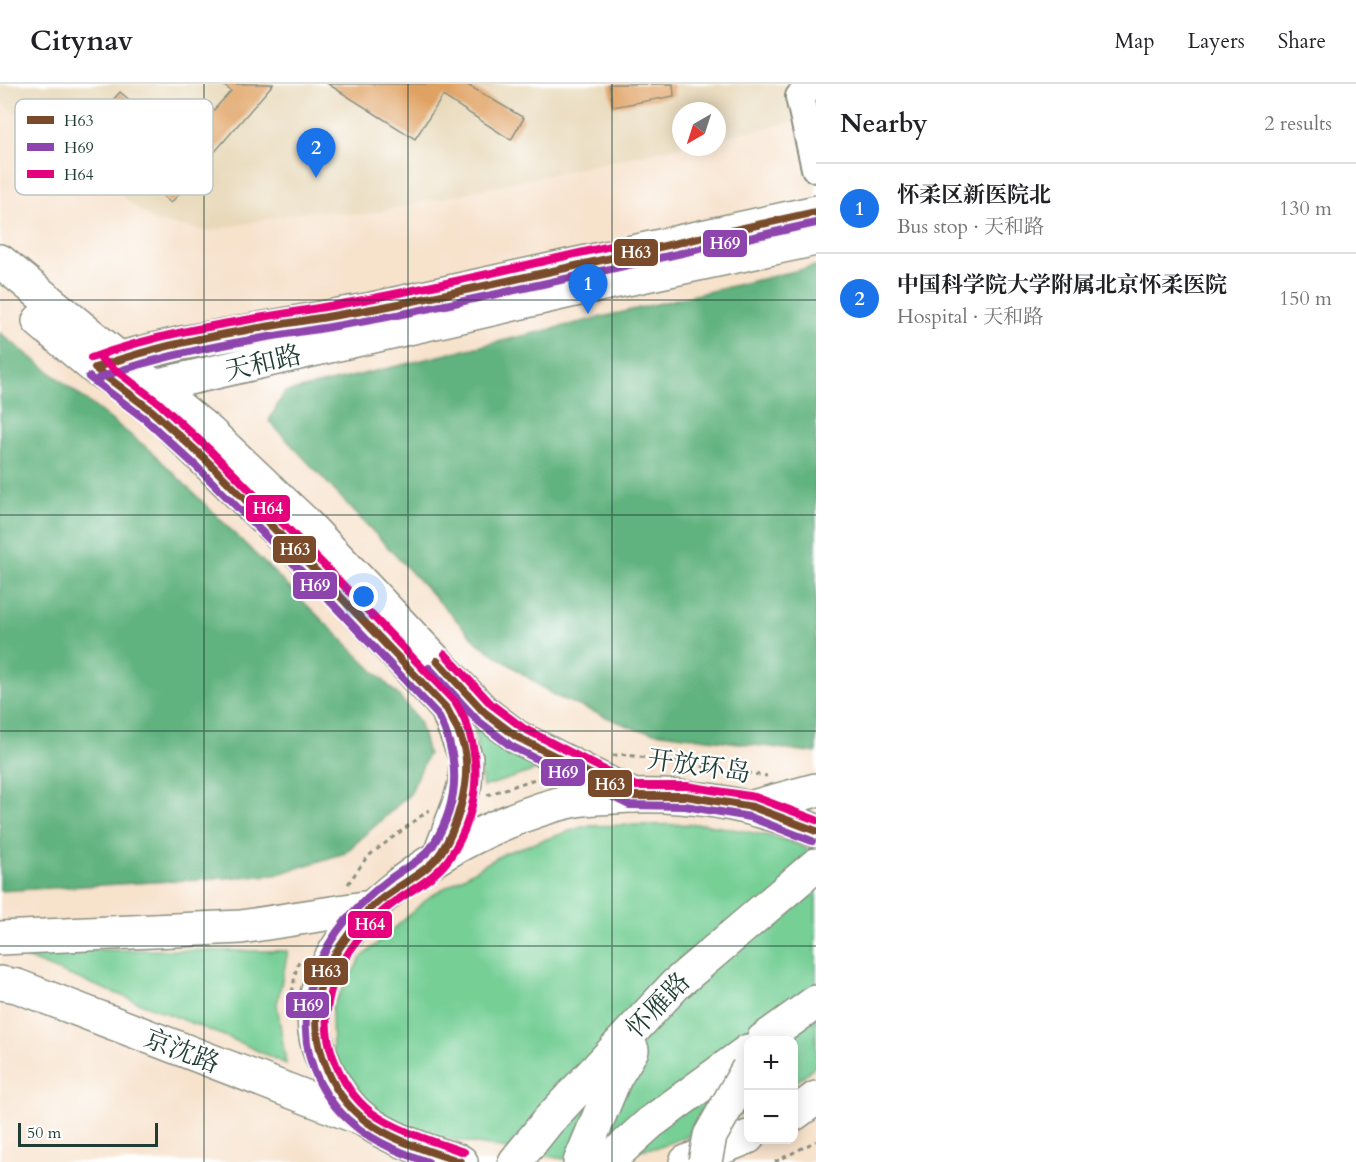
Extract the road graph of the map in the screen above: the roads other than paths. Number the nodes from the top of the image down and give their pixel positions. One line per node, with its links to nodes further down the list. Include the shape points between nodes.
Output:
1 (812, 84): 2 (lane, via 800,97)
2 (816, 168)
3 (816, 212): 7 (main road, 天和路, via 367,310 182,343)
4 (816, 239): 8 (main road, 天和路, via 468,313)
5 (0, 261): 7 (main road)
6 (0, 290): 7 (main road)
7 (108, 363): 8 (main road)
8 (143, 389): 9 (main road, via 168,423); 10 (main road, via 209,432 302,520)
9 (330, 583): 10 (main road, via 402,651 417,660 425,659); 16 (main road, via 447,709 466,759 465,783)
10 (429, 652): 12 (main road, via 483,712 518,736)
11 (816, 790): 14 (main road)
12 (634, 796): 14 (main road, 开放环岛, via 686,796); 16 (main road, 开放环岛, via 577,800 527,815)
13 (816, 803): 14 (main road)
14 (753, 807): 15 (main road, 开放环岛)
15 (816, 831)
16 (440, 854): 18 (main road, 开放环岛)
17 (816, 865): 21 (main road, 怀雁路)
18 (372, 907): 19 (main road, via 241,927); 29 (main road, 开放环岛, via 333,954 320,982 314,1013 318,1048 334,1086)
19 (0, 938)
20 (0, 983): 29 (main road, 京沈路, via 17,986)
21 (676, 984): 34 (main road, 怀雁路, via 548,1121); 35 (main road, via 615,1078)
22 (816, 1003): 23 (main road); 24 (main road)
23 (770, 1036)
24 (780, 1036)
25 (744, 1054): 36 (main road, via 650,1123)
26 (744, 1076): 31 (main road, bridge)
27 (816, 1098): 28 (main road)
28 (798, 1111)
29 (365, 1120): 32 (main road); 33 (main road, 开放环岛, via 410,1144)
30 (744, 1139): 31 (main road)
31 (700, 1161)
32 (396, 1162)
33 (462, 1162)
34 (515, 1162)
35 (580, 1162)
36 (607, 1162)

